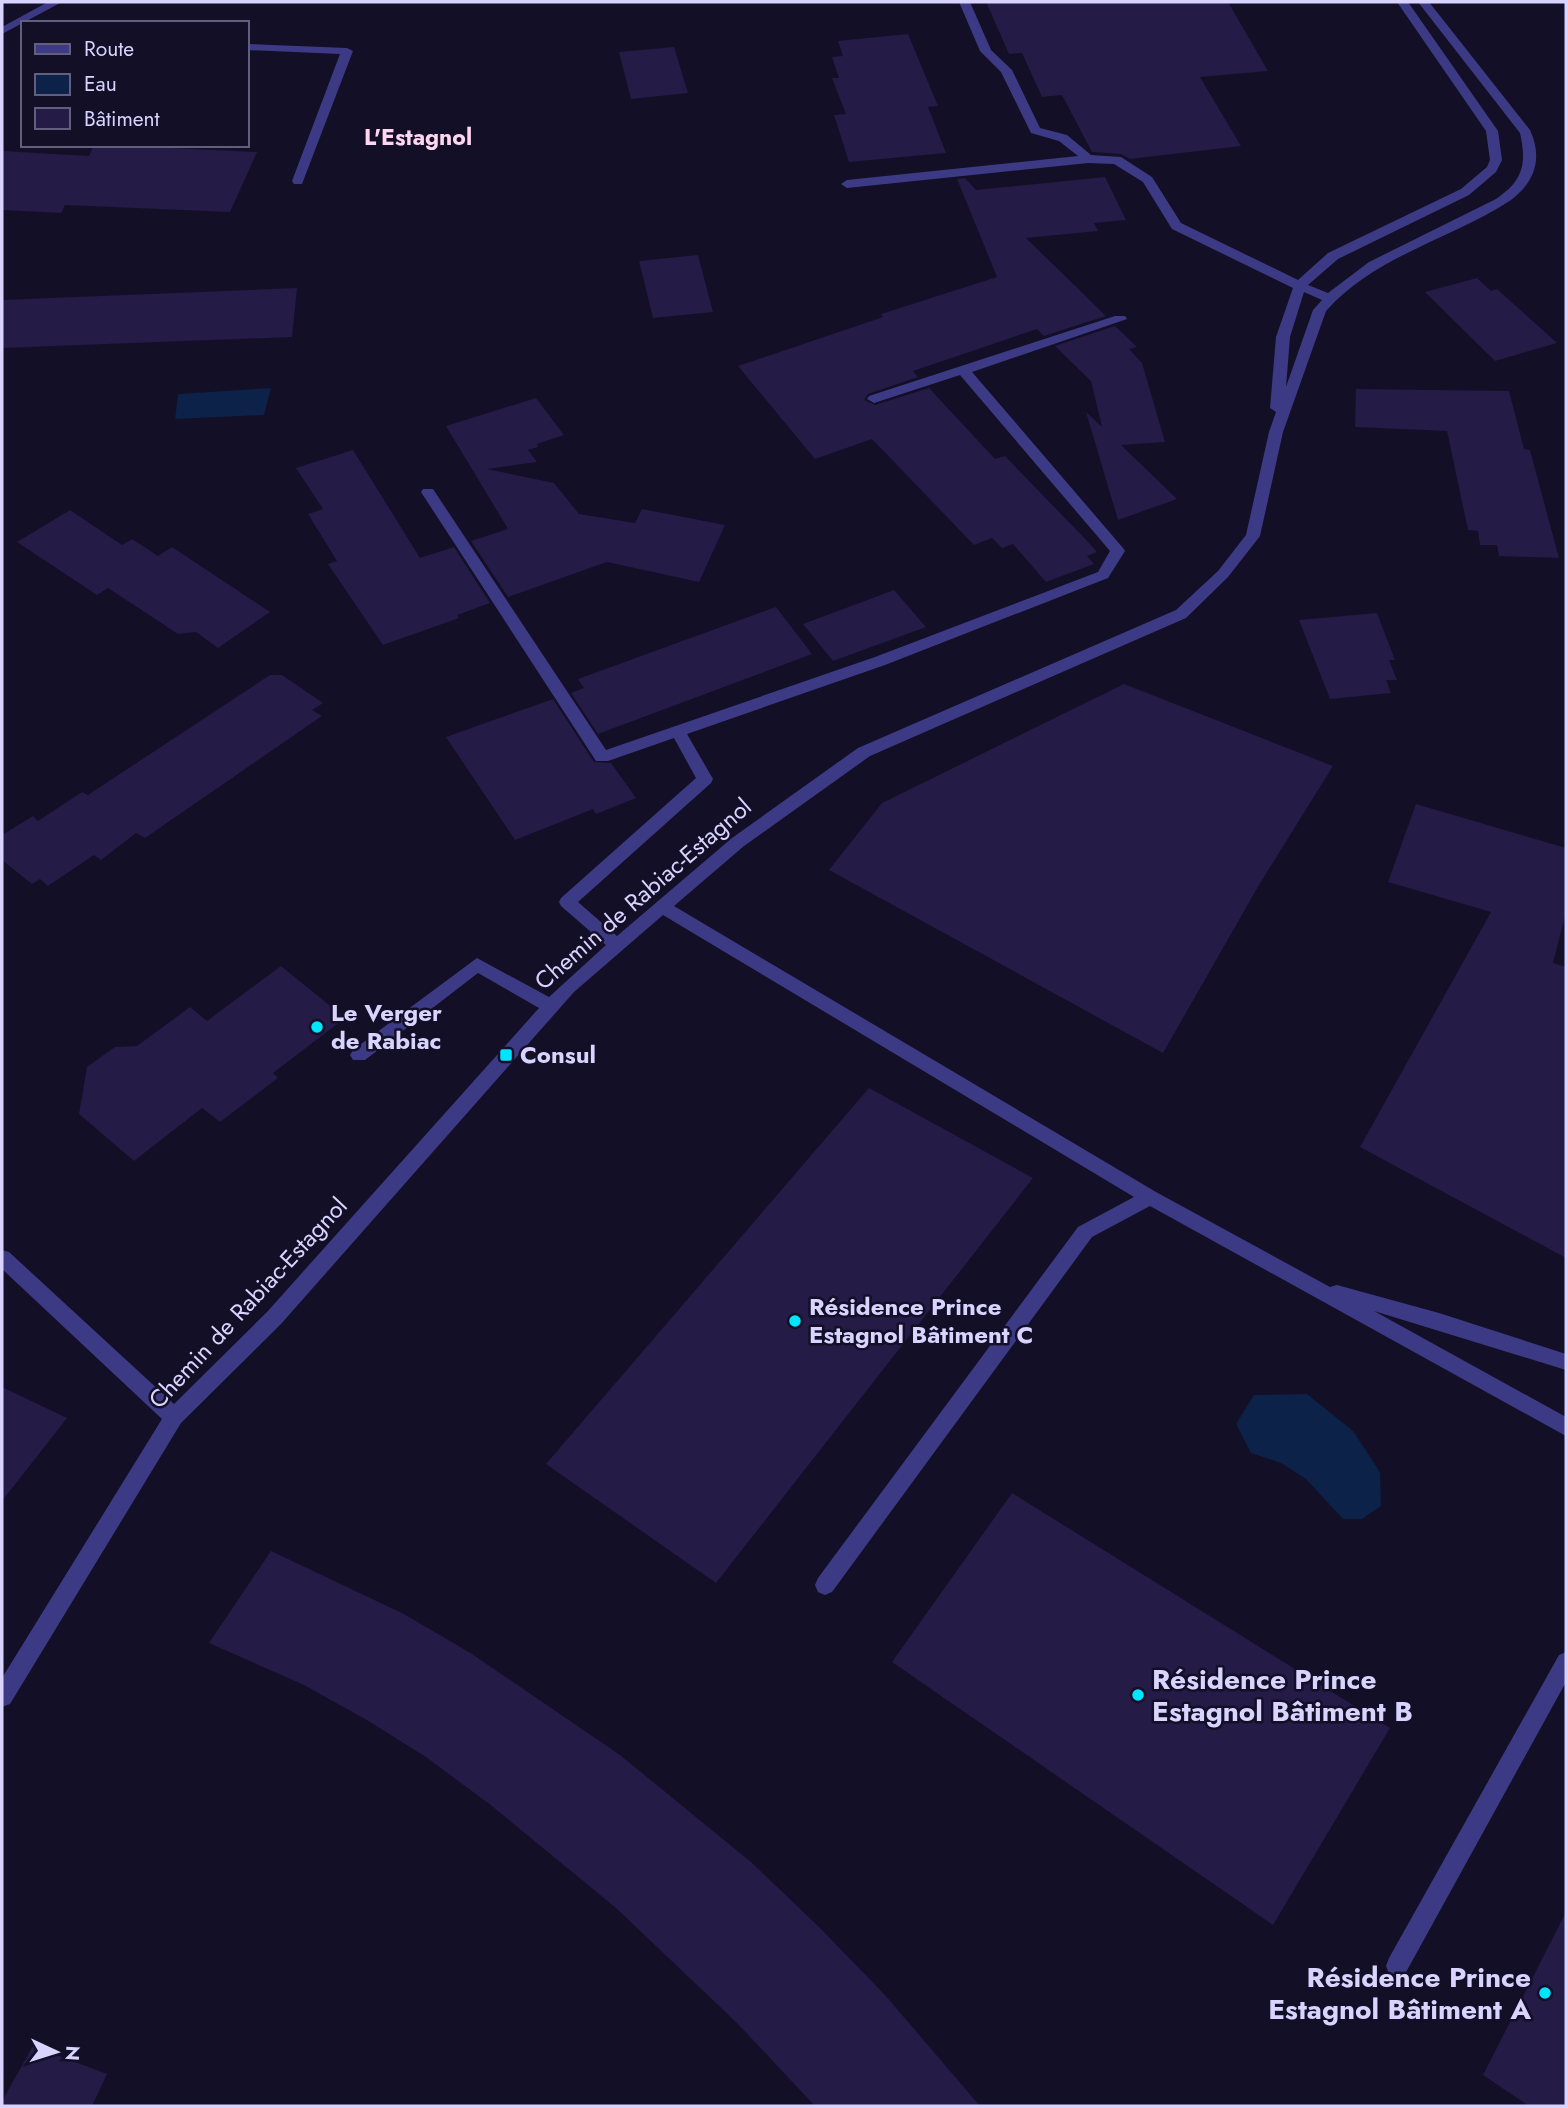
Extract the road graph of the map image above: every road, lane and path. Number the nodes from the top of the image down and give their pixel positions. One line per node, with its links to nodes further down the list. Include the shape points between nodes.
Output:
1 (56, 2): 5 (street)
2 (964, 2): 10 (street, via 986,51 1006,70 1035,130 1063,138)
3 (1403, 2): 13 (street, Chemin de Rabiac-Estagnol, via 1492,131 1496,160 1465,192)
4 (1423, 2): 14 (street, Chemin de Rabiac-Estagnol, via 1526,133 1531,154 1527,176 1504,199)
5 (23, 21)
6 (21, 22): 7 (street)
7 (2, 33): 8 (street)
8 (21, 36)
9 (248, 47): 11 (street, via 347,51)
10 (1088, 159): 12 (street); 15 (street, via 1117,160 1148,180 1176,226)
11 (298, 181)
12 (847, 184)
13 (1386, 231): 14 (street); 15 (street, Chemin de Rabiac-Estagnol, via 1333,256)
14 (1410, 247): 16 (street, Chemin de Rabiac-Estagnol, via 1341,286)
15 (1300, 286): 16 (street); 20 (street, Chemin de Rabiac-Estagnol, via 1283,337)
16 (1329, 298): 20 (street, Chemin de Rabiac-Estagnol, via 1320,310)
17 (1120, 319): 18 (street)
18 (964, 370): 19 (street); 22 (street, via 1118,551 1103,575)
19 (874, 399)
20 (1276, 432): 23 (street, Chemin de Rabiac-Estagnol, via 1253,536 1223,574 1181,614 864,752 738,842)
21 (428, 492): 22 (street, via 602,757)
22 (678, 732): 24 (street, via 705,779 567,902)
23 (663, 907): 24 (street, Chemin de Rabiac-Estagnol); 27 (street)
24 (618, 946): 25 (street, Chemin de Rabiac-Estagnol)
25 (551, 1006): 26 (street, via 477,964); 31 (street, Chemin de Rabiac-Estagnol, via 274,1318)
26 (359, 1055)
27 (1150, 1197): 29 (street); 33 (street, via 1085,1232)
28 (2, 1258): 31 (street)
29 (1310, 1285): 30 (street); 32 (street)
30 (1566, 1362)
31 (174, 1417): 35 (street, Chemin de Rabiac-Estagnol)
32 (1566, 1427)
33 (825, 1585)
34 (1566, 1662): 36 (street)
35 (2, 1697)
36 (1397, 1966)

